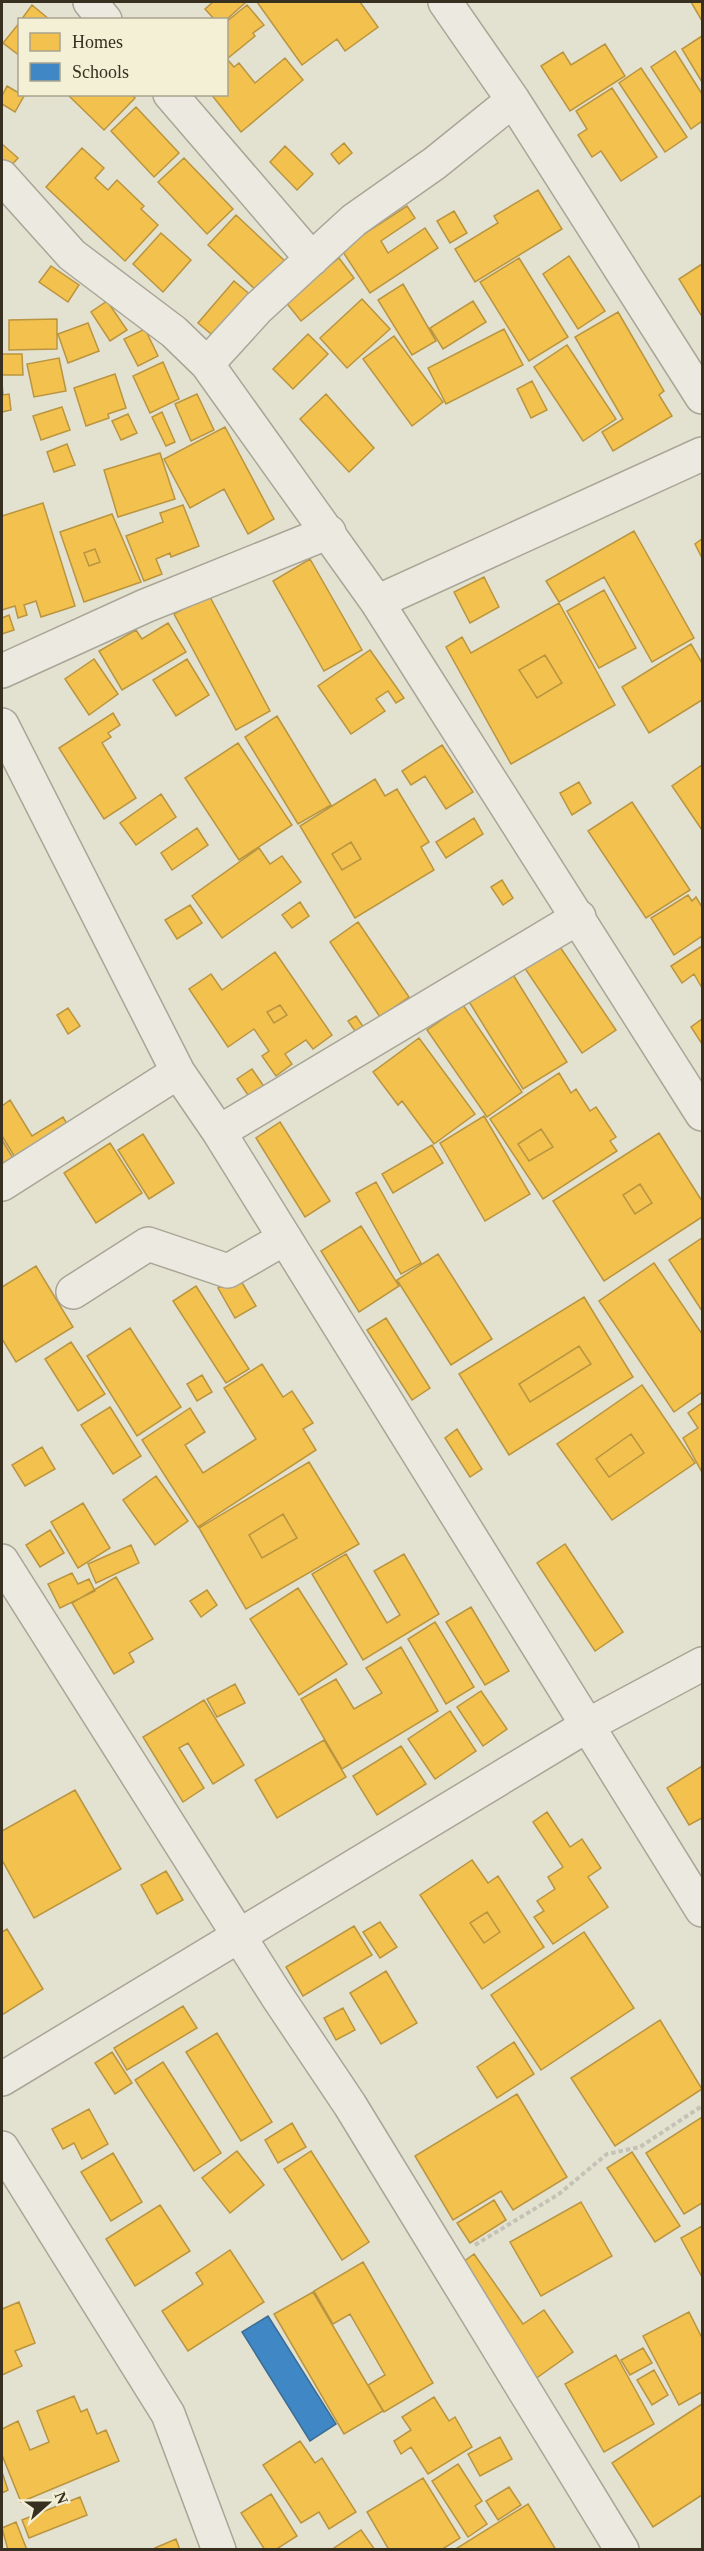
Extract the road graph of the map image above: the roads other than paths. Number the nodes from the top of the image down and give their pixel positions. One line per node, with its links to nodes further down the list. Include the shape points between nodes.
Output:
1 (90, 2): 3 (street)
2 (445, 2): 5 (street)
3 (103, 18)
4 (172, 96): 7 (street)
5 (513, 100): 7 (street, via 435,163 354,220); 9 (street)
6 (2, 177): 8 (street, via 72,255 174,332)
7 (312, 259): 8 (street, via 258,308)
8 (207, 364): 11 (street)
9 (702, 397)
10 (702, 454): 12 (street)
11 (329, 532): 12 (street); 13 (street, via 145,606)
12 (376, 602): 15 (street)
13 (2, 671)
14 (2, 725): 16 (street)
15 (579, 917): 17 (street); 18 (street)
16 (178, 1072): 18 (street); 19 (street)
17 (702, 1114)
18 (219, 1132): 20 (street)
19 (2, 1184)
20 (285, 1238): 21 (street, via 228,1271 148,1244); 24 (street)
21 (73, 1292)
22 (2, 1561): 26 (street)
23 (702, 1664): 24 (street)
24 (588, 1725): 25 (street); 26 (street)
25 (702, 1910)
26 (240, 1937): 27 (street); 30 (street, via 350,2105)
27 (2, 2079)
28 (2, 2148): 29 (street, via 168,2414)
29 (219, 2550)
30 (622, 2550)

